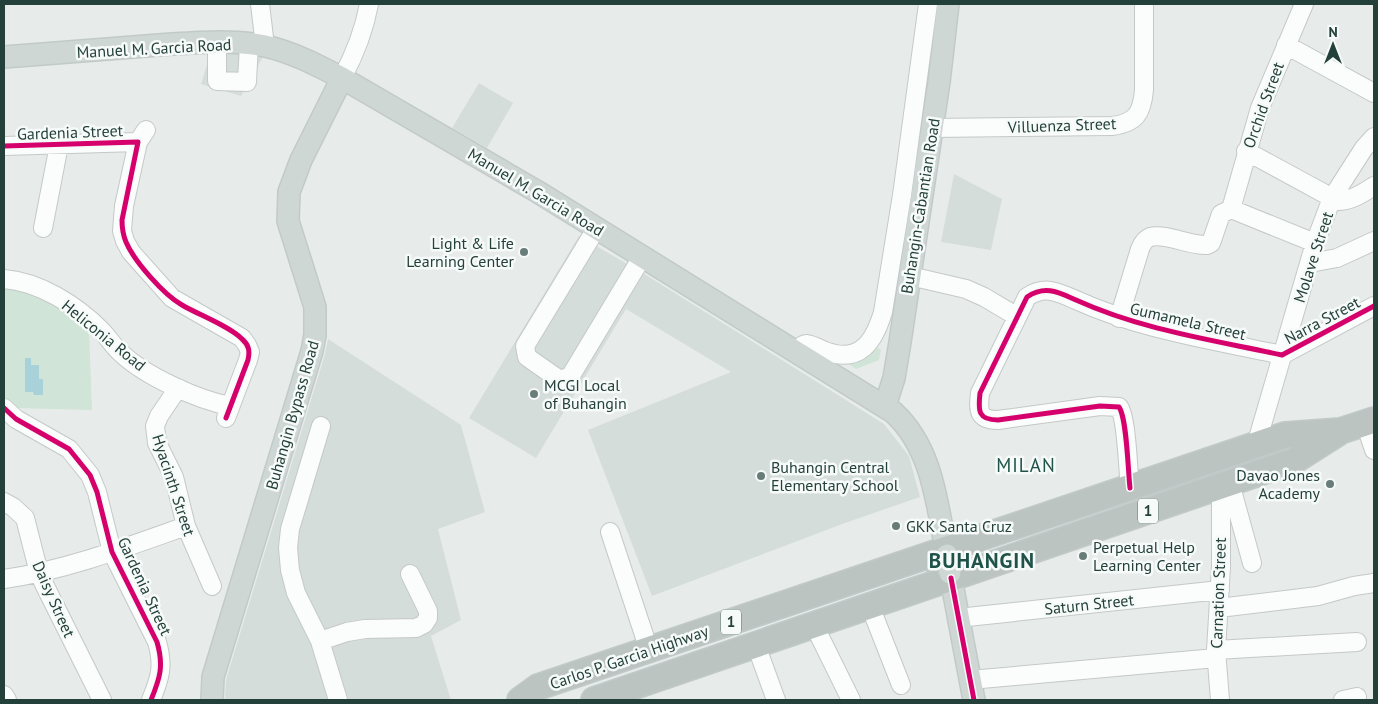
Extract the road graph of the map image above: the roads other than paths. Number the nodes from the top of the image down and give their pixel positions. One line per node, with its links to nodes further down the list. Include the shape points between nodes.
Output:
1 (260, 4): 8 (street)
2 (369, 4): 11 (street, via 364,29)
3 (928, 4): 12 (street)
4 (948, 4): 13 (main road, Buhangin-Cabantian Road)
5 (1144, 4): 15 (street, Villuenza Street, via 1143,104 1130,121 1112,126)
6 (1304, 4): 9 (street, Orchid Street)
7 (216, 43): 8 (main road, Manuel M. Garcia Road); 8 (street, via 217,81 247,82); 10 (main road, Manuel M. Garcia Road)
8 (257, 45): 11 (main road, Manuel M. Garcia Road, via 307,61)
9 (1286, 45): 14 (street); 19 (street, Orchid Street)
10 (4, 57)
11 (342, 78): 24 (main road, Manuel M. Garcia Road); 75 (main road, Buhangin Bypass Road, via 301,160 289,192 288,220 315,307 315,336 213,677)
12 (918, 79): 13 (street); 32 (street, via 902,195)
13 (939, 82): 15 (main road, Buhangin-Cabantian Road)
14 (1374, 93)
15 (932, 128): 29 (main road, Buhangin-Cabantian Road)
16 (1374, 137): 21 (street, Molave Street)
17 (59, 144): 18 (street, Gardenia Street); 23 (street); 40 (street, Gardenia Street, via 142,136 122,220 125,241 172,298 242,338 247,345 250,352 248,360)
18 (4, 146)
19 (1246, 151): 21 (street); 22 (street, Orchid Street)
20 (1374, 186): 21 (street, via 1343,201)
21 (1332, 198): 26 (street, Molave Street)
22 (1231, 209): 26 (street); 34 (street, via 1222,214 1214,238 1207,245 1162,237 1144,242)
23 (43, 228)
24 (596, 229): 27 (main road, Manuel M. Garcia Road); 27 (street, via 525,346 527,357 557,378 570,376)
25 (1374, 241): 28 (street, via 1337,258)
26 (1316, 242): 28 (street, Molave Street)
27 (642, 257): 35 (main road, Manuel M. Garcia Road)
28 (1310, 263): 36 (street, Molave Street)
29 (910, 276): 32 (main road, Buhangin-Cabantian Road); 33 (street, via 966,289)
30 (4, 279): 37 (street, Heliconia Road, via 27,283 60,299 92,321 121,354)
31 (1374, 306): 36 (street, Narra Street)
32 (893, 314): 35 (street, via 858,352 834,353 806,344); 38 (main road, Buhangin-Cabantian Road, via 895,370)
33 (1016, 316): 34 (street, Gumamela Street, via 1027,297 1042,290 1062,294); 47 (street, Gumamela Street, via 980,393 978,405 982,417 998,420 1100,406 1119,407)
34 (1119, 318): 36 (street, Gumamela Street)
35 (798, 351): 38 (main road, Manuel M. Garcia Road)
36 (1282, 355): 44 (street, Molave Street)
37 (178, 388): 40 (street, Heliconia Road); 49 (street, Hyacinth Street, via 155,426 157,443 174,477)
38 (885, 406): 53 (main road, Manuel M. Garcia Road, via 909,428 922,454 935,491)
39 (4, 408): 51 (street, Gardenia Street, via 16,419 69,448 90,475)
40 (228, 412)
41 (1370, 421): 43 (highway, Carlos P. Garcia Highway / 1); 45 (street)
42 (321, 426): 64 (street, via 290,529 288,548 296,593)
43 (1340, 431): 44 (highway, Carlos P. Garcia Highway / 1, via 1285,435); 46 (highway, Carlos P. Garcia Highway / 1, via 1294,461); 53 (highway, Carlos P. Garcia Highway / 1)
44 (1256, 445): 47 (highway, Carlos P. Garcia Highway / 1)
45 (1374, 450)
46 (1225, 485): 52 (street); 53 (highway, Carlos P. Garcia Highway / 1); 59 (street, Carnation Street)
47 (1130, 488): 53 (highway, Carlos P. Garcia Highway / 1)
48 (4, 502): 54 (street, Daisy Street, via 25,518)
49 (186, 526): 51 (street); 58 (street, Hyacinth Street)
50 (610, 532): 67 (street)
51 (112, 552): 54 (street); 74 (street, Gardenia Street, via 161,654 161,671)
52 (1252, 563)
53 (948, 564): 60 (highway, Carlos P. Garcia Highway / 1); 62 (main road, Manuel M. Garcia Road); 67 (highway, Carlos P. Garcia Highway / 1); 78 (highway, Carlos P. Garcia Highway / 1)
54 (39, 573): 56 (street); 73 (street, Daisy Street)
55 (410, 574): 64 (street, via 428,611 424,624 416,628 365,629)
56 (4, 579)
57 (1374, 583): 61 (street, via 1318,596)
58 (212, 586)
59 (1220, 590): 61 (street, Carnation Street); 62 (street, Saturn Street)
60 (870, 606): 63 (highway, Carlos P. Garcia Highway / 1); 69 (street)
61 (1219, 608): 68 (street, Carnation Street)
62 (958, 618): 70 (main road, Manuel M. Garcia Road)
63 (814, 625): 66 (highway, Carlos P. Garcia Highway / 1); 81 (street)
64 (320, 641): 76 (street)
65 (1357, 642): 68 (street)
66 (756, 645): 79 (highway, Carlos P. Garcia Highway / 1); 80 (street)
67 (649, 650): 77 (highway, Carlos P. Garcia Highway / 1, via 538,688)
68 (1216, 654): 70 (street); 82 (street, Carnation Street)
69 (901, 686)
70 (972, 690)
71 (4, 694): 72 (street)
72 (7, 700)
73 (102, 700)
74 (151, 700)
75 (212, 700)
76 (338, 700)
77 (520, 700)
78 (545, 700)
79 (594, 700)
80 (776, 700)
81 (851, 700)
82 (1220, 700)

